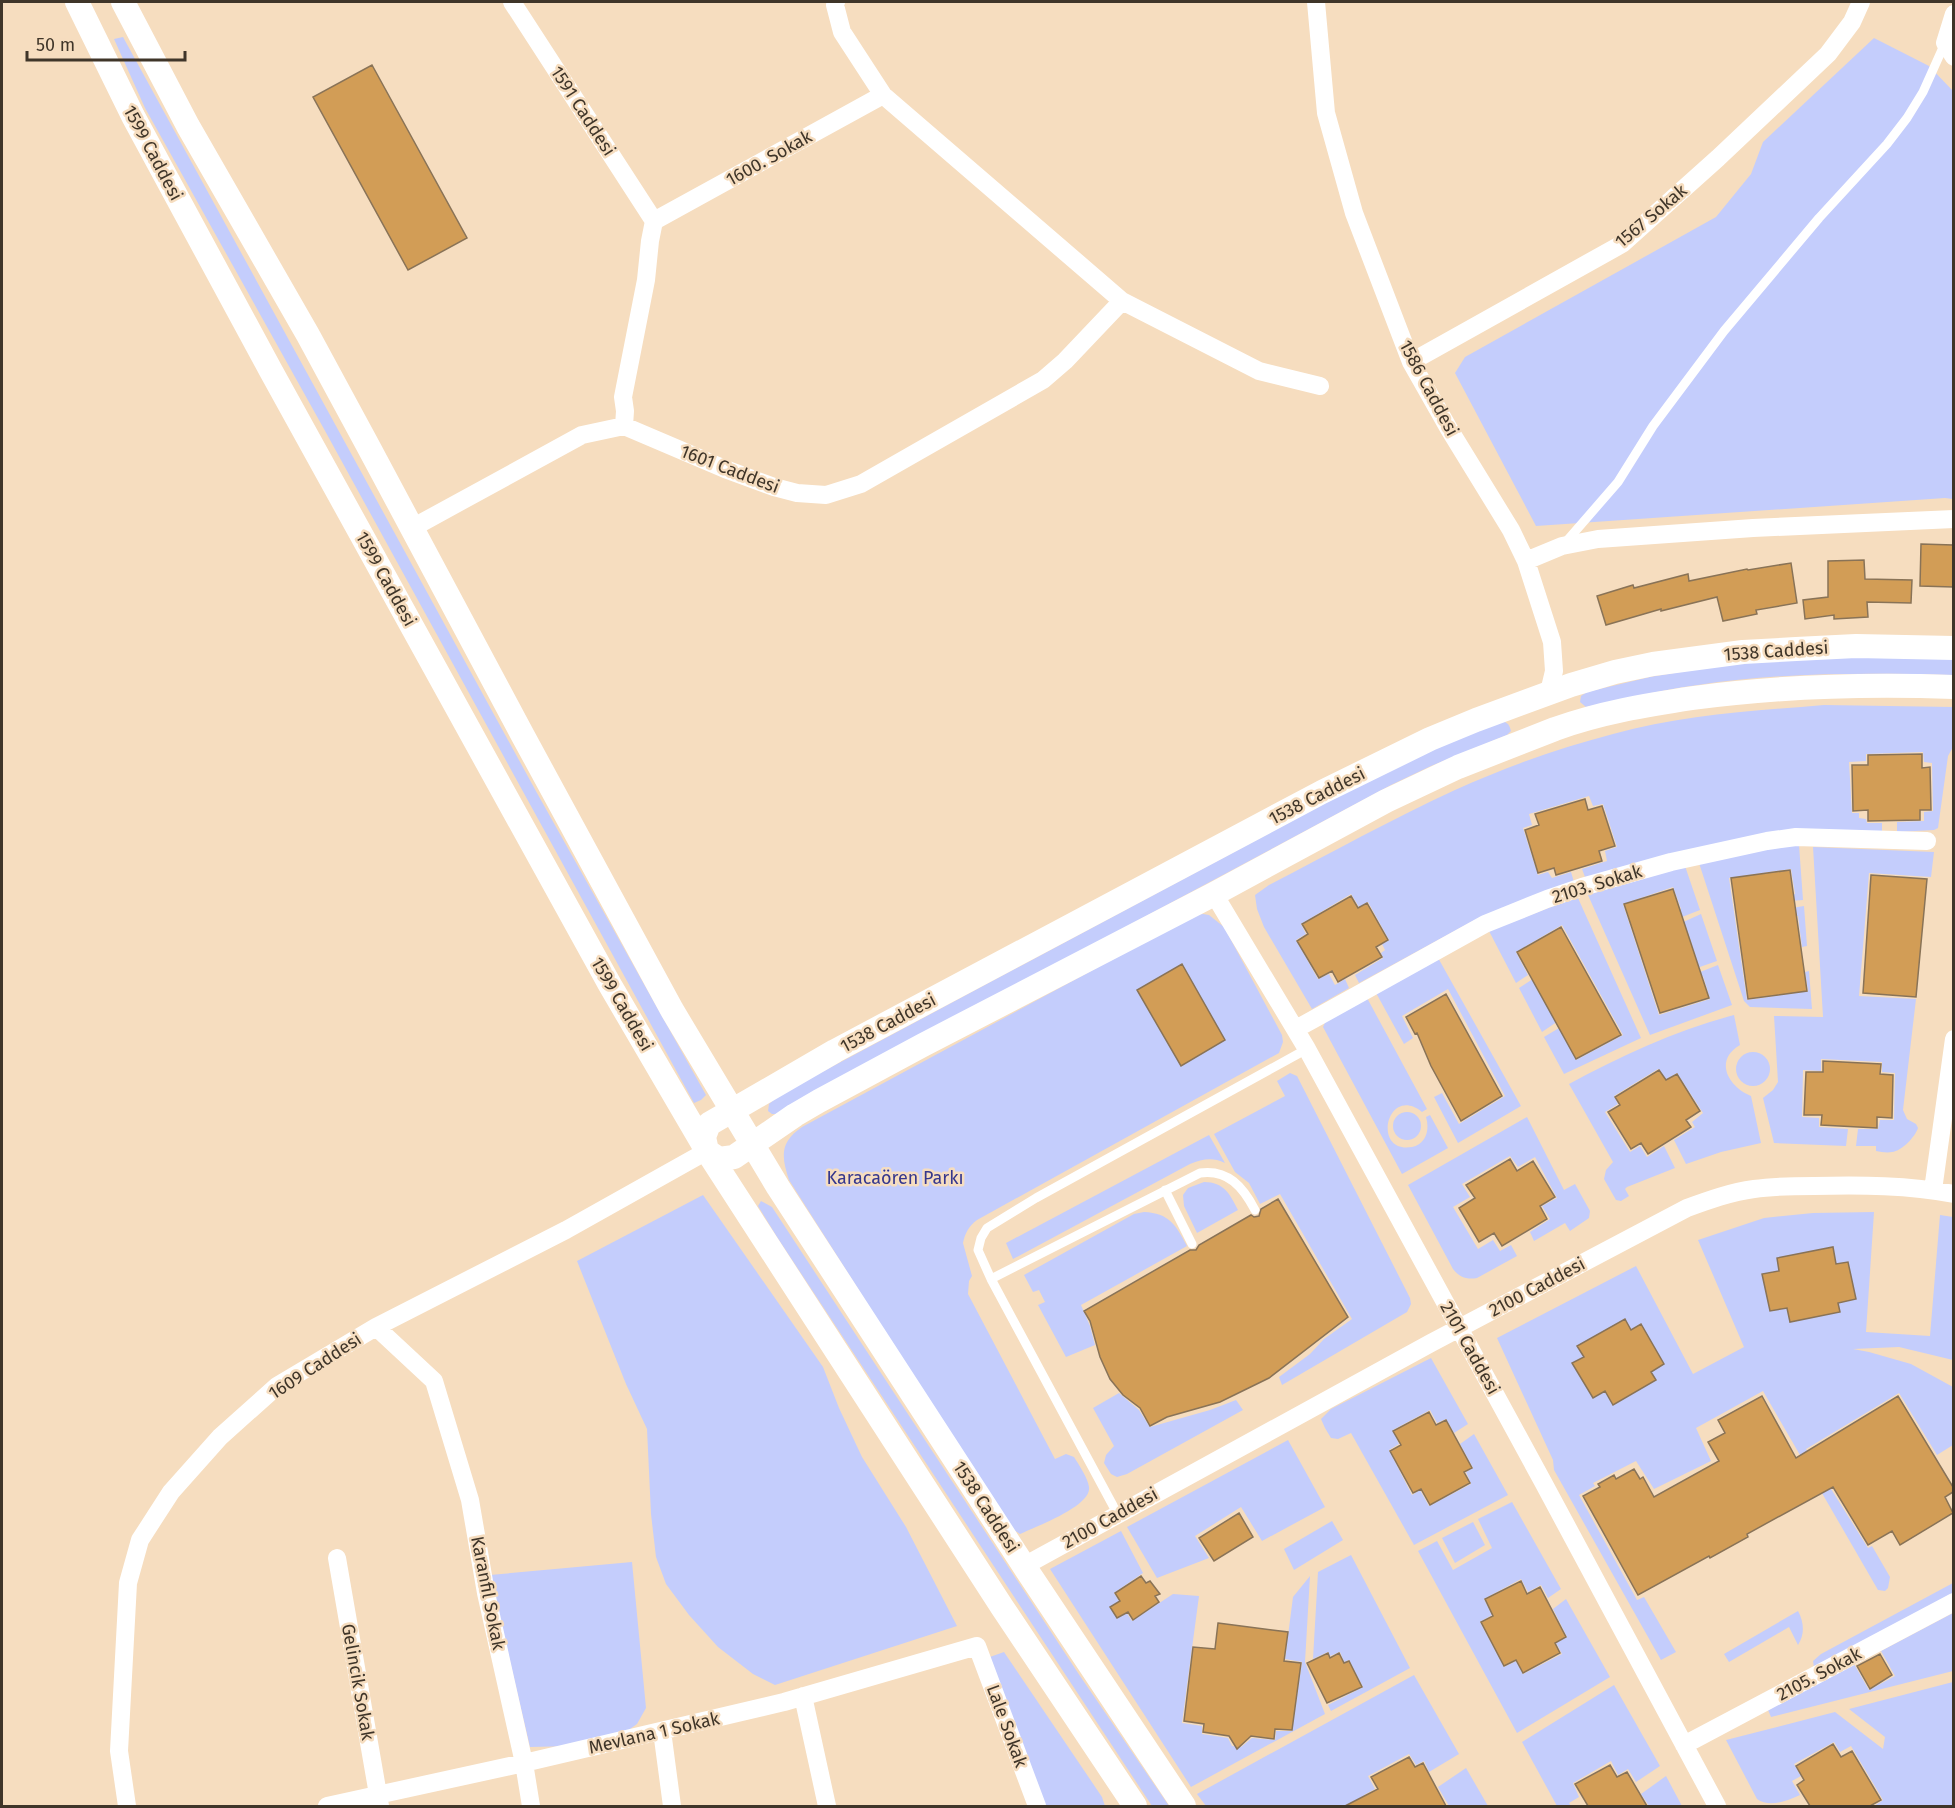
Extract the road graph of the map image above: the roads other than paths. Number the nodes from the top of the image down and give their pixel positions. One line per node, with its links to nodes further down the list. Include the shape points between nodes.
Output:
1 (77, 2): 30 (main road, 1599 Caddesi, via 133,116 271,371 604,975)
2 (123, 2): 16 (main road)
3 (512, 2): 10 (street, 1591 Caddesi)
4 (836, 2): 9 (street, via 842,32)
5 (1316, 2): 12 (street, 1586 Caddesi, via 1326,113 1354,213)
6 (1862, 2): 12 (street, 1567 Sokak, via 1828,54 1622,244)
7 (1953, 14): 8 (street)
8 (1949, 50): 17 (lane, via 1894,135 1724,331 1653,426 1618,482)
9 (883, 95): 10 (street, 1600. Sokak); 11 (street)
10 (654, 221): 14 (street, via 623,397)
11 (1122, 301): 13 (street, via 1259,371); 14 (street, 1601 Caddesi, via 1043,380 861,484 826,495 774,487)
12 (1411, 362): 18 (street, 1586 Caddesi)
13 (1320, 386)
14 (624, 426): 16 (street, via 582,435)
15 (1953, 519): 17 (street, via 1598,538)
16 (412, 528): 28 (main road, via 672,1010)
17 (1562, 546): 18 (street)
18 (1526, 561): 21 (street, 1586 Caddesi, via 1552,642 1554,671)
19 (1953, 648): 21 (main road, 1538 Caddesi, via 1856,646 1731,653 1634,668)
20 (1953, 687): 22 (main road, 1538 Caddesi, via 1890,684 1772,689 1656,704)
21 (1549, 692): 22 (main road); 28 (main road, 1538 Caddesi, via 1430,739 1322,792 835,1051)
22 (1555, 729): 24 (main road, 1538 Caddesi, via 1458,767 1386,801)
23 (1927, 841): 25 (street, 2103. Sokak, via 1796,837 1773,840 1671,862 1582,887 1477,928)
24 (1214, 894): 25 (street, 2101 Caddesi); 29 (main road, 1538 Caddesi, via 923,1045 795,1115)
25 (1296, 1029): 27 (street, 2101 Caddesi)
26 (1953, 1039): 32 (street)
27 (1307, 1049): 36 (lane, via 987,1228 978,1250); 38 (street, 2101 Caddesi)
28 (733, 1110): 29 (main road, 1538 Caddesi); 30 (main road, 1538 Caddesi, via 706,1128)
29 (754, 1144): 30 (main road, 1538 Caddesi, via 730,1159 719,1159); 41 (main road, 1538 Caddesi)
30 (707, 1151): 37 (street, 1609 Caddesi, via 566,1230); 55 (main road)
31 (1165, 1190): 34 (lane, via 1192,1176 1213,1172 1236,1182); 35 (lane); 36 (lane)
32 (1933, 1190): 33 (street, 2100 Caddesi); 38 (street, 2100 Caddesi, via 1780,1186 1713,1198 1661,1221)
33 (1953, 1194)
34 (1255, 1210)
35 (1192, 1244)
36 (991, 1280): 39 (lane)
37 (376, 1327): 47 (street, Karanfil Sokak, via 434,1381 470,1500); 49 (street, 1609 Caddesi, via 277,1386 228,1430 171,1492 140,1540 128,1583 119,1751)
38 (1459, 1328): 39 (street, 2100 Caddesi); 46 (street, 2101 Caddesi)
39 (1117, 1513): 41 (street, 2100 Caddesi)
40 (337, 1558): 48 (street, Gelincik Sokak)
41 (1024, 1566): 56 (main road, 1538 Caddesi)
42 (1953, 1602): 46 (street, 2105. Sokak)
43 (977, 1646): 44 (street, Mevlana 1 Sokak); 54 (street, Lale Sokak)
44 (803, 1696): 45 (street, Mevlana 1 Sokak); 53 (street)
45 (662, 1731): 47 (street, Mevlana 1 Sokak); 52 (street)
46 (1684, 1745): 57 (street, 2101 Caddesi)
47 (524, 1764): 48 (street, Mevlana 1 Sokak); 51 (street, Karanfil Sokak)
48 (379, 1802): 50 (street, Mevlana 1 Sokak)
49 (127, 1806)
50 (327, 1806)
51 (531, 1806)
52 (672, 1806)
53 (827, 1806)
54 (1037, 1806)
55 (1135, 1806)
56 (1184, 1806)
57 (1716, 1806)

